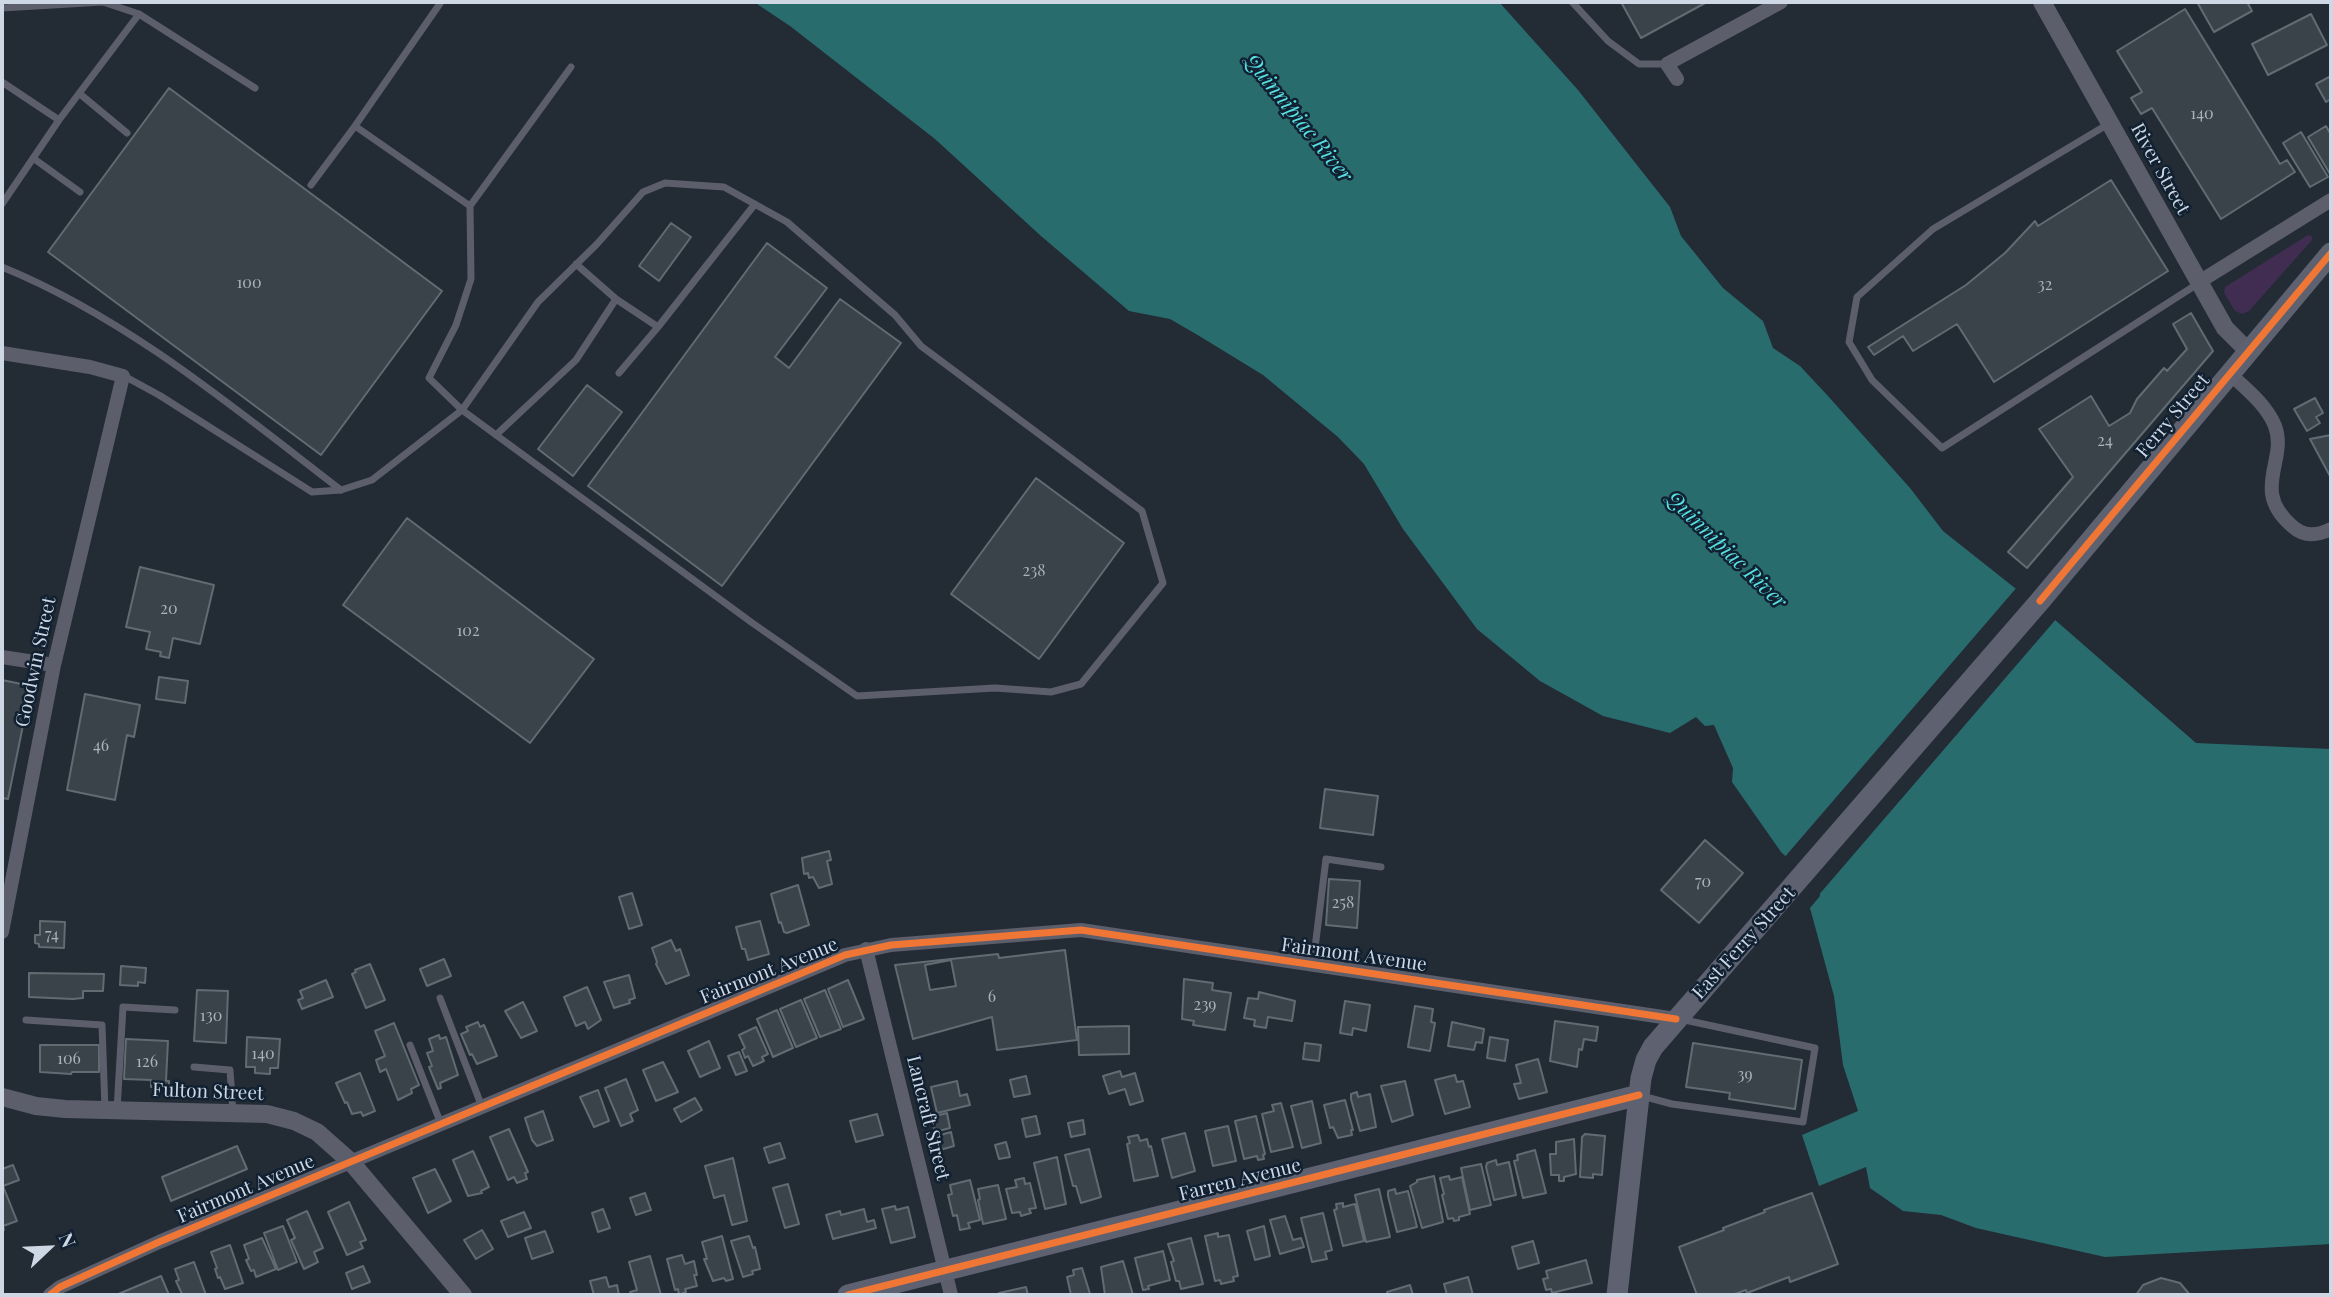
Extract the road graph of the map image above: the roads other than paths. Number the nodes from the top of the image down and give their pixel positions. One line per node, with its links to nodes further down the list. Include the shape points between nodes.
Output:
1 (441, 2): 15 (lane)
2 (1572, 2): 7 (lane, via 1608,41 1639,64)
3 (1781, 2): 7 (street)
4 (2042, 2): 14 (street, River Street)
5 (2, 9): 6 (lane, via 103,2)
6 (139, 15): 11 (lane); 12 (lane)
7 (1667, 64): 9 (street)
8 (571, 67): 23 (lane)
9 (1677, 79)
10 (2, 82): 13 (lane)
11 (255, 88)
12 (79, 94): 13 (lane); 16 (lane)
13 (59, 120): 17 (lane)
14 (2110, 123): 27 (street, River Street); 27 (lane, via 1933,229 1857,297 1849,342 1872,380 1942,448)
15 (355, 126): 18 (lane); 23 (lane)
16 (127, 133)
17 (33, 158): 19 (lane); 21 (lane)
18 (312, 185)
19 (80, 192)
20 (2331, 200): 27 (street)
21 (2, 204)
22 (755, 204): 25 (lane, via 724,187 664,183 643,192); 29 (lane); 36 (lane, via 787,222 895,315 920,346 1142,511 1163,583 1080,684 1051,692 995,688 857,696)
23 (470, 206): 35 (lane, via 471,279 456,325 429,378)
24 (2331, 253): 30 (main road, Ferry Street)
25 (576, 264): 28 (lane); 35 (lane, via 538,302)
26 (2, 267): 37 (lane, via 42,283 134,336)
27 (2199, 282): 30 (street, River Street, via 2225,328)
28 (616, 299): 29 (lane); 36 (lane, via 576,360)
29 (658, 327): 32 (lane)
30 (2248, 351): 33 (main road, Ferry Street)
31 (2, 353): 34 (street)
32 (619, 373)
33 (2229, 373): 38 (street, via 2258,401 2276,428 2272,496 2284,519 2304,534); 41 (main road, Ferry Street)
34 (123, 376): 37 (lane, via 312,492); 40 (street, Goodwin Street)
35 (462, 410): 36 (lane); 37 (lane, via 372,481)
36 (496, 435)
37 (341, 489)
38 (2331, 529)
39 (2, 657): 40 (street)
40 (54, 665): 43 (street, Goodwin Street)
41 (1917, 743): 48 (main road, East Ferry Street)
42 (1381, 867): 45 (lane, via 1326,859)
43 (2, 932)
44 (866, 949): 45 (street, Fairmont Avenue, via 1081,930); 54 (street, Fairmont Avenue); 59 (street, Lancraft Street)
45 (1313, 965): 48 (street, Fairmont Avenue)
46 (440, 998): 54 (lane)
47 (175, 1010): 55 (lane, via 123,1007)
48 (1676, 1019): 52 (main road, East Ferry Street, via 1646,1060); 52 (lane, via 1815,1048 1804,1122 1672,1104)
49 (26, 1020): 55 (lane, via 102,1025)
50 (410, 1045): 57 (lane)
51 (194, 1067): 56 (lane, via 230,1070)
52 (1639, 1095): 59 (main road, Farren Avenue); 64 (main road, East Ferry Street)
53 (2, 1097): 55 (street, Fulton Street, via 36,1106)
54 (482, 1107): 57 (street, Fairmont Avenue)
55 (111, 1110): 56 (street, Fulton Street)
56 (233, 1113): 58 (street, Fulton Street, via 294,1121 317,1132)
57 (441, 1125): 58 (street, Fairmont Avenue)
58 (351, 1162): 60 (street, Fairmont Avenue, via 159,1242); 61 (street, Fulton Street)
59 (945, 1271): 62 (main road, Farren Avenue); 63 (street, Lancraft Street)
60 (50, 1295)
61 (463, 1295)
62 (848, 1295)
63 (951, 1295)
64 (1617, 1295)

